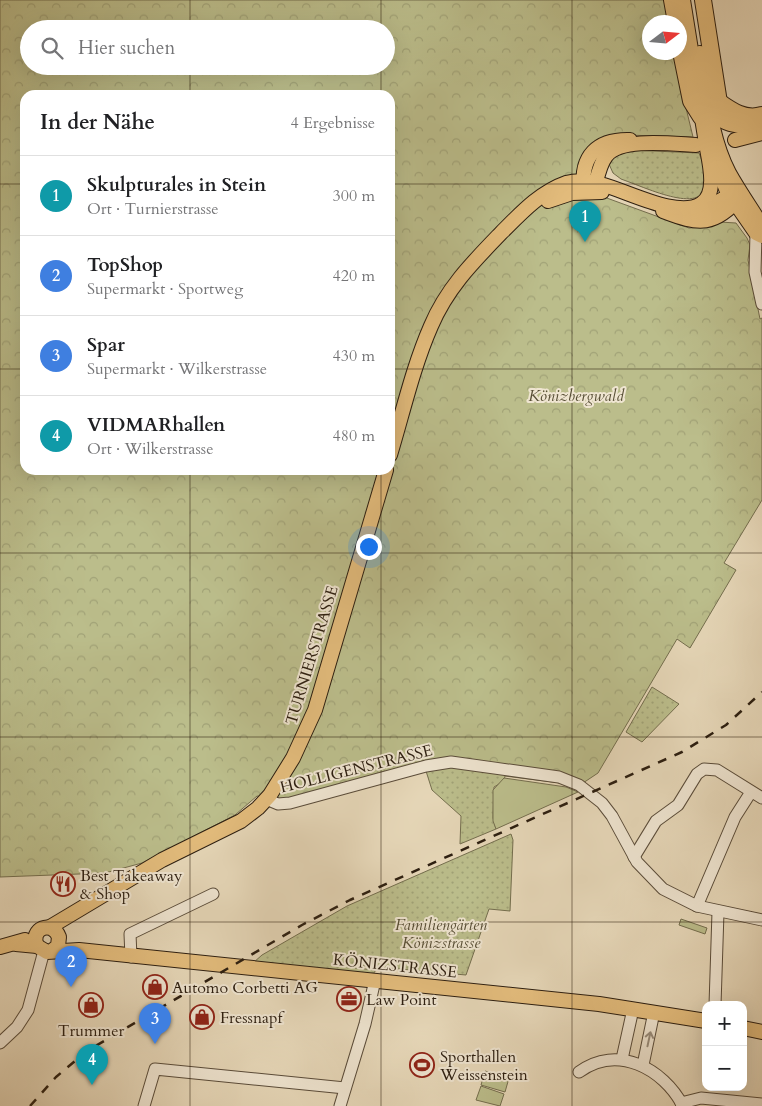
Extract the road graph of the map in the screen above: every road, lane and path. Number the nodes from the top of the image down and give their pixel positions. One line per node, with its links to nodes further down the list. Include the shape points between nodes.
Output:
1 (672, 0): 5 (highway)
2 (683, 0): 7 (main road)
3 (692, 0): 7 (main road)
4 (703, 0): 7 (highway)
5 (675, 15)
6 (683, 60): 7 (highway, via 691,101)
7 (714, 112): 8 (highway, via 750,117); 9 (main road, via 738,127); 12 (main road); 16 (main road, via 737,173)
8 (762, 115)
9 (762, 122)
10 (762, 133): 11 (main road)
11 (735, 140)
12 (701, 141): 13 (main road); 16 (main road); 18 (main road, via 712,180 710,194 696,206)
13 (653, 143): 14 (main road, via 609,152); 15 (main road, via 621,140 603,144 585,166)
14 (601, 165): 15 (main road); 17 (main road, via 610,178)
15 (589, 186): 16 (main road, via 693,222 714,217); 17 (main road); 22 (main road, via 561,185 536,200 464,271 438,311)
16 (736, 195): 18 (main road, via 699,212); 19 (main road)
17 (643, 197): 18 (main road)
18 (673, 208)
19 (760, 232): 20 (street)
20 (758, 260): 21 (street)
21 (762, 304)
22 (395, 439)
23 (384, 475): 26 (main road, TURNIERSTRASSE, via 314,710 293,758)
24 (751, 792): 25 (street); 27 (street, via 714,769 702,770 678,805 656,821); 29 (street, via 731,825)
25 (762, 798)
26 (266, 799): 27 (street, HOLLIGENSTRASSE, via 278,804 290,803 451,762 544,774 579,785 602,803); 32 (main road, TURNIERSTRASSE, via 241,821 162,860 72,914)
27 (634, 857): 29 (street, HOLLIGENSTRASSE, via 663,889)
28 (213, 894): 34 (street, via 130,934)
29 (697, 906): 30 (street, HOLLIGENSTRASSE)
30 (718, 912): 31 (street, HOLLIGENSTRASSE); 36 (street)
31 (762, 920)
32 (48, 941): 33 (main road, KÖNIZSTRASSE); 34 (main road, KÖNIZSTRASSE, via 79,950); 42 (street, via 28,1010 17,1027)
33 (0, 947)
34 (132, 957): 35 (main road, KÖNIZSTRASSE)
35 (375, 980): 37 (main road, KÖNIZSTRASSE); 46 (street)
36 (715, 1001)
37 (633, 1009): 38 (main road, KÖNIZSTRASSE); 43 (street)
38 (654, 1012): 39 (main road, KÖNIZSTRASSE); 44 (street, one-way to 38)
39 (702, 1020)
40 (747, 1029): 41 (main road)
41 (762, 1032)
42 (0, 1043)
43 (622, 1059): 44 (street); 45 (street, via 588,1066)
44 (643, 1065): 47 (street, via 666,1083)
45 (579, 1072)
46 (345, 1088): 49 (street, via 155,1069); 50 (street)
47 (682, 1104): 48 (street, via 701,1098)
48 (762, 1104)
49 (144, 1106)
50 (340, 1106)

